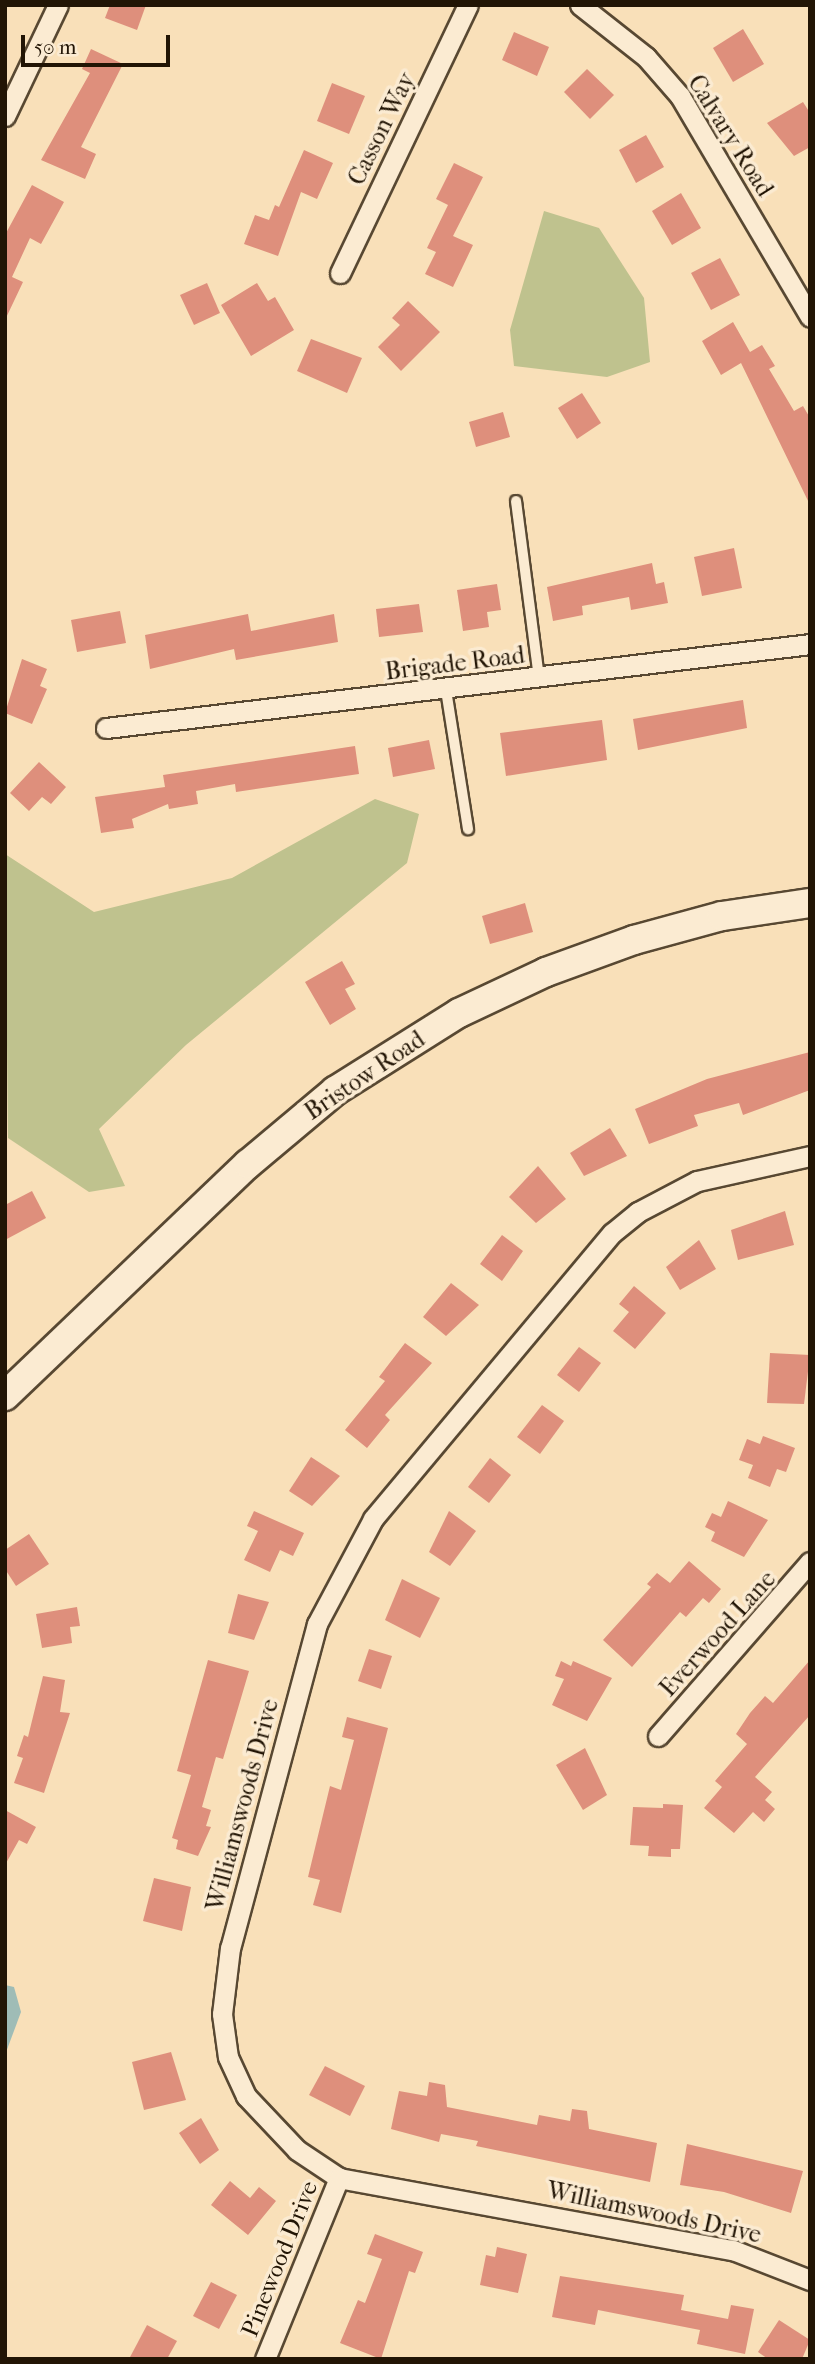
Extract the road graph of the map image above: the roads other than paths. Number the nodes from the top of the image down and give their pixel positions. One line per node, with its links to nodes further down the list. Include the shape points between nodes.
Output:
1 (58, 5): 4 (street)
2 (468, 5): 5 (street, Casson Way)
3 (580, 5): 6 (street, Calvary Road, via 646,57 680,96)
4 (5, 116)
5 (340, 273)
6 (810, 317)
7 (516, 501): 9 (lane)
8 (810, 644): 9 (street, Brigade Road)
9 (539, 678): 10 (street, Brigade Road)
10 (446, 690): 11 (street, Brigade Road); 12 (lane)
11 (106, 728)
12 (468, 829)
13 (810, 903): 15 (main road, Bristow Road, via 722,916 634,940 546,972 459,1013 335,1091 248,1164)
14 (810, 1156): 18 (street, Williamswoods Drive, via 697,1181 638,1212 593,1251 373,1519 317,1624 230,1948 222,2014 229,2057 246,2096 277,2133)
15 (5, 1396)
16 (810, 1562): 17 (street, Everwood Lane)
17 (658, 1736)
18 (339, 2178): 19 (street, Williamswoods Drive, via 733,2250); 20 (street, Pinewood Drive)
19 (810, 2280)
20 (265, 2359)

